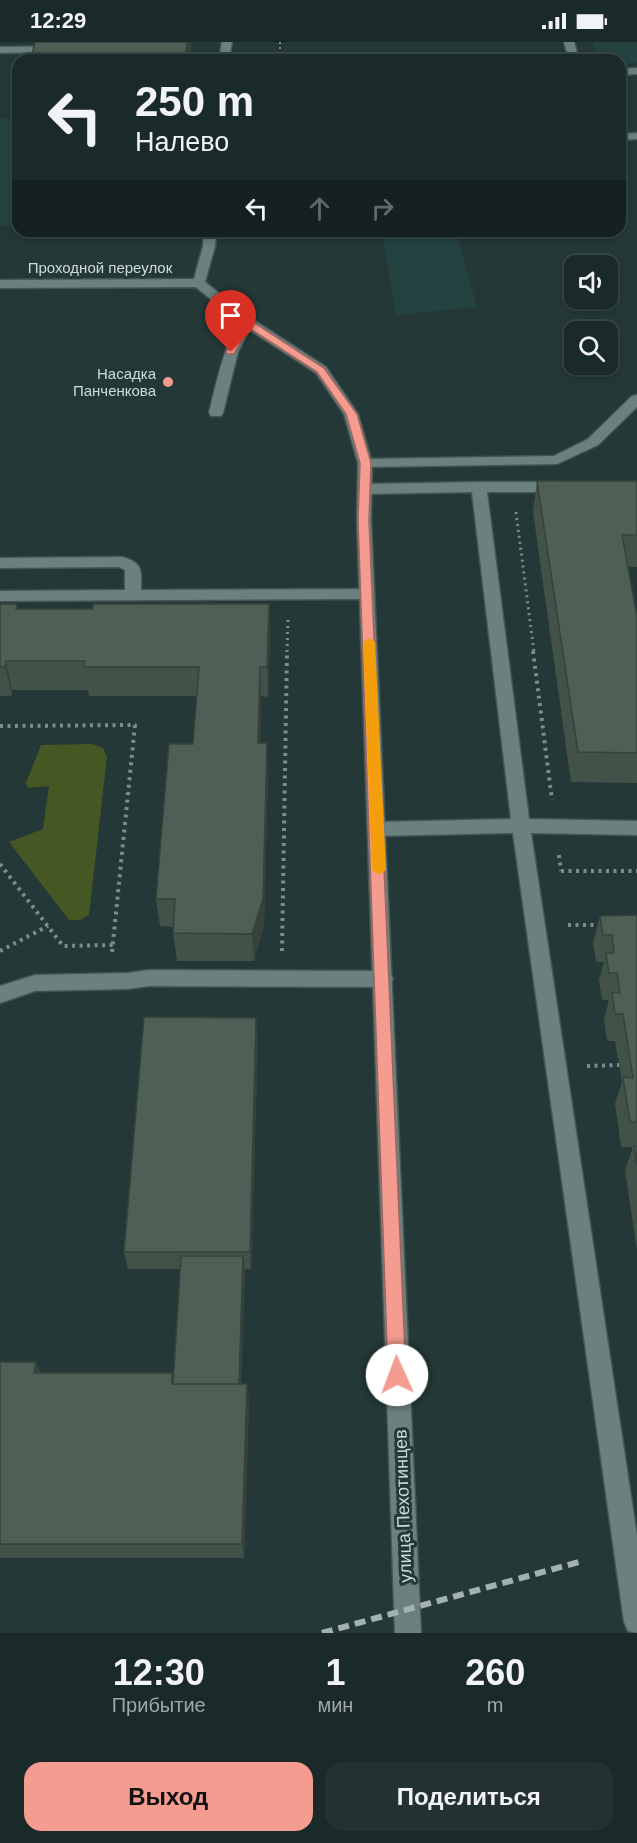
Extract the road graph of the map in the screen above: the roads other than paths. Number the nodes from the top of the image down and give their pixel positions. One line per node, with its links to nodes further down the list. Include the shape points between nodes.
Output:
1 (96, 42): 2 (street, via 94,49)
2 (0, 50)
3 (210, 237): 4 (street)
4 (199, 283): 5 (street, Проходной переулок); 6 (street, улица Пехотинцев)
5 (0, 284)
6 (247, 322): 8 (street, via 231,352); 9 (street, улица Пехотинцев, via 321,370 351,414)
7 (637, 399): 9 (street, via 593,442 557,460)
8 (216, 413)
9 (365, 463): 12 (street, улица Пехотинцев)
10 (479, 487): 11 (street); 12 (street); 17 (street)
11 (580, 488)
12 (365, 489): 14 (street, улица Пехотинцев)
13 (0, 563): 15 (street, via 122,562 133,568)
14 (367, 594): 15 (street); 19 (street, улица Пехотинцев)
15 (133, 595): 16 (street)
16 (0, 596)
17 (521, 826): 18 (street); 19 (street); 22 (street)
18 (637, 828)
19 (378, 829): 20 (street, улица Пехотинцев)
20 (383, 979): 21 (street, via 149,978 35,983); 23 (street, улица Пехотинцев)
21 (0, 995)
22 (637, 1622)
23 (408, 1633)

